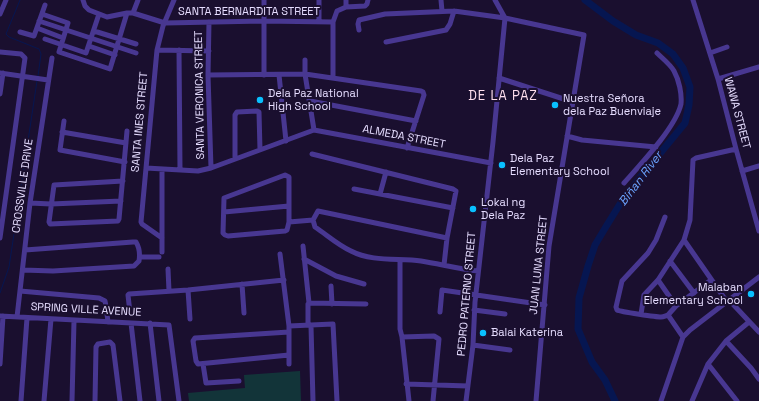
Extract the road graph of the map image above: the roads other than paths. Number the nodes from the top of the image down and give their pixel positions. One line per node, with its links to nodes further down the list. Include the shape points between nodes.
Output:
1 (6, 0): 16 (street)
2 (84, 0): 20 (street, via 89,10)
3 (138, 0): 18 (street)
4 (174, 0): 27 (street, SANTA INES STREET)
5 (264, 0): 23 (street)
6 (319, 0): 25 (street)
7 (346, 0): 13 (street)
8 (368, 0): 13 (street, via 365,6)
9 (441, 0): 14 (street)
10 (495, 0): 21 (street)
11 (693, 0): 48 (street, WAWA STREET)
12 (45, 5): 19 (street)
13 (346, 7): 26 (street, via 337,11)
14 (442, 11): 15 (street, JUAN LUNA STREET); 30 (street, JUAN LUNA STREET, via 374,16 359,20)
15 (454, 11): 21 (street, JUAN LUNA STREET); 37 (street, via 446,30)
16 (0, 13)
17 (127, 13): 18 (street, SANTA BERNARDITA STREET); 20 (street, SANTA BERNARDITA STREET, via 107,17); 35 (street)
18 (133, 13): 27 (street, SANTA BERNARDITA STREET)
19 (42, 14): 22 (street); 29 (street, via 67,22)
20 (99, 14): 31 (street)
21 (505, 18): 61 (street, PEDRO PATERNO STREET); 66 (street, JUAN LUNA STREET, via 584,35)
22 (40, 21): 28 (street); 29 (street)
23 (263, 21): 24 (street, SANTA BERNARDITA STREET); 25 (street, SANTA BERNARDITA STREET); 57 (street)
24 (209, 22): 27 (street, SANTA BERNARDITA STREET); 45 (street, SANTA VERONICA STREET)
25 (318, 22): 26 (street, SANTA BERNARDITA STREET)
26 (333, 22): 60 (street)
27 (165, 23): 43 (street, SANTA INES STREET)
28 (37, 28): 32 (street, via 34,36); 33 (street)
29 (66, 30): 33 (street); 34 (street)
30 (359, 30)
31 (94, 31): 34 (street); 35 (street)
32 (20, 32)
33 (63, 38): 39 (street)
34 (92, 38): 40 (street); 41 (street)
35 (120, 38): 38 (street); 41 (street)
36 (45, 39): 39 (street)
37 (386, 42)
38 (136, 44)
39 (61, 45): 40 (street, via 85,53); 50 (street, via 58,52 110,70)
40 (89, 46): 50 (street)
41 (117, 47): 49 (street); 50 (street)
42 (727, 47): 48 (street)
43 (157, 50): 44 (street); 84 (street, SANTA INES STREET)
44 (179, 50): 45 (street); 87 (street)
45 (209, 51): 56 (street, SANTA VERONICA STREET)
46 (0, 52): 59 (street, via 21,54 25,58)
47 (657, 53): 75 (street, via 675,72 681,104)
48 (710, 53): 62 (street, WAWA STREET)
49 (136, 54)
50 (115, 55)
51 (52, 58): 63 (street, CROSSVILLE DRIVE)
52 (306, 60): 55 (street)
53 (759, 67): 62 (street)
54 (1, 73): 59 (street); 64 (street)
55 (306, 74): 58 (street); 60 (street); 65 (street)
56 (208, 75): 57 (street); 85 (street, SANTA VERONICA STREET)
57 (264, 75): 58 (street)
58 (279, 75): 73 (street)
59 (23, 76): 63 (street); 94 (street)
60 (333, 78): 68 (street, via 423,92)
61 (499, 78): 66 (street); 82 (street, PEDRO PATERNO STREET)
62 (718, 79): 77 (street, WAWA STREET)
63 (48, 80): 96 (street, CROSSVILLE DRIVE)
64 (0, 94)
65 (310, 101): 68 (street); 69 (street)
66 (573, 102): 72 (street, JUAN LUNA STREET)
67 (64, 121): 71 (street)
68 (416, 121): 76 (street)
69 (314, 130): 73 (street); 76 (street, ALMEDA STREET)
70 (127, 131): 74 (street)
71 (62, 132): 74 (street); 81 (street, via 60,150)
72 (567, 136): 75 (street, via 582,140); 136 (street, JUAN LUNA STREET, via 550,246)
73 (286, 141): 78 (street)
74 (126, 143): 81 (street)
75 (656, 147): 91 (street)
76 (407, 148): 82 (street, ALMEDA STREET)
77 (736, 149): 88 (street, WAWA STREET); 108 (street, via 693,160 690,220)
78 (260, 150): 80 (street); 80 (street, via 259,112 237,112)
79 (312, 154): 89 (street)
80 (235, 159): 85 (street)
81 (125, 162): 90 (street)
82 (491, 163): 119 (street, PEDRO PATERNO STREET)
83 (759, 166): 88 (street)
84 (146, 168): 86 (street); 106 (street, SANTA INES STREET, via 141,222)
85 (211, 168): 87 (street, via 198,171)
86 (162, 169): 87 (street); 106 (street)
87 (180, 170)
88 (742, 170): 104 (street, WAWA STREET)
89 (386, 172): 93 (street); 99 (street, via 453,189 456,195)
90 (123, 181): 95 (street); 97 (street, via 56,184)
91 (624, 183)
92 (354, 189): 93 (street)
93 (380, 194): 99 (street)
94 (3, 200): 105 (street)
95 (121, 201): 97 (street); 97 (street, via 118,221 80,224 50,224)
96 (30, 204): 97 (street); 110 (street, CROSSVILLE DRIVE)
97 (51, 204)
98 (289, 206): 100 (street); 100 (street, via 289,177 285,175 224,198); 103 (street)
99 (453, 208): 107 (street)
100 (224, 212): 103 (street, via 223,233 228,236 284,231 288,230)
101 (665, 217): 143 (street, via 648,253 622,282 619,290 617,310)
102 (313, 220): 103 (street); 107 (street, via 318,211); 114 (street, via 315,227 351,251 368,257)
103 (289, 222)
104 (759, 231)
105 (0, 238)
106 (162, 238): 112 (street, via 160,254)
107 (447, 238): 116 (street)
108 (684, 240): 115 (street); 123 (street)
109 (303, 246): 113 (street)
110 (25, 250): 112 (street, via 136,242); 118 (street, CROSSVILLE DRIVE)
111 (280, 254): 121 (street)
112 (140, 257): 118 (street, via 134,266 53,271)
113 (304, 259): 125 (street, via 336,276); 133 (street)
114 (400, 260): 116 (street); 158 (street)
115 (670, 261): 122 (street); 130 (street)
116 (444, 265): 119 (street)
117 (168, 269): 129 (street)
118 (23, 270): 128 (street, CROSSVILLE DRIVE)
119 (478, 271): 131 (street, PEDRO PATERNO STREET)
120 (759, 277): 132 (street)
121 (284, 280): 124 (street); 156 (street)
122 (658, 280): 137 (street); 143 (street, via 644,295)
123 (711, 280): 130 (street); 132 (street)
124 (242, 284): 127 (street); 141 (street)
125 (364, 284)
126 (331, 286): 134 (street)
127 (188, 290): 129 (street); 149 (street)
128 (20, 291): 146 (street, CROSSVILLE DRIVE); 151 (street, via 99,298 105,301)
129 (169, 291): 140 (street, via 128,294)
130 (694, 293): 137 (street)
131 (476, 295): 136 (street); 138 (street, PEDRO PATERNO STREET); 139 (street, via 442,290)
132 (728, 301): 152 (street); 159 (street)
133 (310, 303): 134 (street); 155 (street)
134 (332, 304): 135 (street)
135 (366, 304)
136 (545, 305): 186 (street, JUAN LUNA STREET)
137 (676, 306): 144 (street)
138 (474, 310): 142 (street); 161 (street, PEDRO PATERNO STREET)
139 (440, 312)
140 (130, 313)
141 (244, 313)
142 (505, 314)
143 (641, 314): 144 (street, via 661,317)
144 (668, 315): 159 (street)
145 (2, 316): 146 (street, SPRING VILLE AVENUE); 164 (street)
146 (17, 317): 147 (street, SPRING VILLE AVENUE)
147 (27, 318): 148 (street, SPRING VILLE AVENUE); 173 (street)
148 (51, 319): 150 (street, SPRING VILLE AVENUE); 174 (street)
149 (190, 319)
150 (74, 321): 151 (street, SPRING VILLE AVENUE); 175 (street)
151 (108, 322): 153 (street, SPRING VILLE AVENUE)
152 (749, 322): 157 (street); 160 (street)
153 (131, 323): 154 (street, SPRING VILLE AVENUE); 178 (street)
154 (150, 323): 179 (street); 180 (street, SPRING VILLE AVENUE, via 170,326)
155 (309, 326): 156 (street); 181 (street); 182 (street, via 333,324)
156 (289, 329): 163 (street); 165 (street, via 195,338 193,341 196,361)
157 (759, 332)
158 (402, 337): 170 (street); 171 (street, via 434,336 439,339)
159 (683, 337): 187 (street)
160 (726, 341): 167 (street); 168 (street)
161 (472, 345): 162 (street); 172 (street, PEDRO PATERNO STREET)
162 (510, 350)
163 (289, 355): 165 (street); 166 (street)
164 (0, 364)
165 (203, 364): 169 (street, via 206,383)
166 (289, 364)
167 (708, 364): 188 (street); 189 (street)
168 (759, 379)
169 (239, 381)
170 (406, 384): 171 (street); 183 (street)
171 (435, 385): 172 (street); 184 (street)
172 (468, 386): 185 (street, PEDRO PATERNO STREET)
173 (21, 401)
174 (44, 401)
175 (72, 401)
176 (95, 401): 177 (street, via 96,347 98,344 110,342 113,345)
177 (120, 401)
178 (140, 401)
179 (159, 401)
180 (179, 401)
181 (313, 401)
182 (338, 401)
183 (409, 401)
184 (433, 401)
185 (466, 401)
186 (536, 401)
187 (661, 401)
188 (693, 401)
189 (737, 401)

